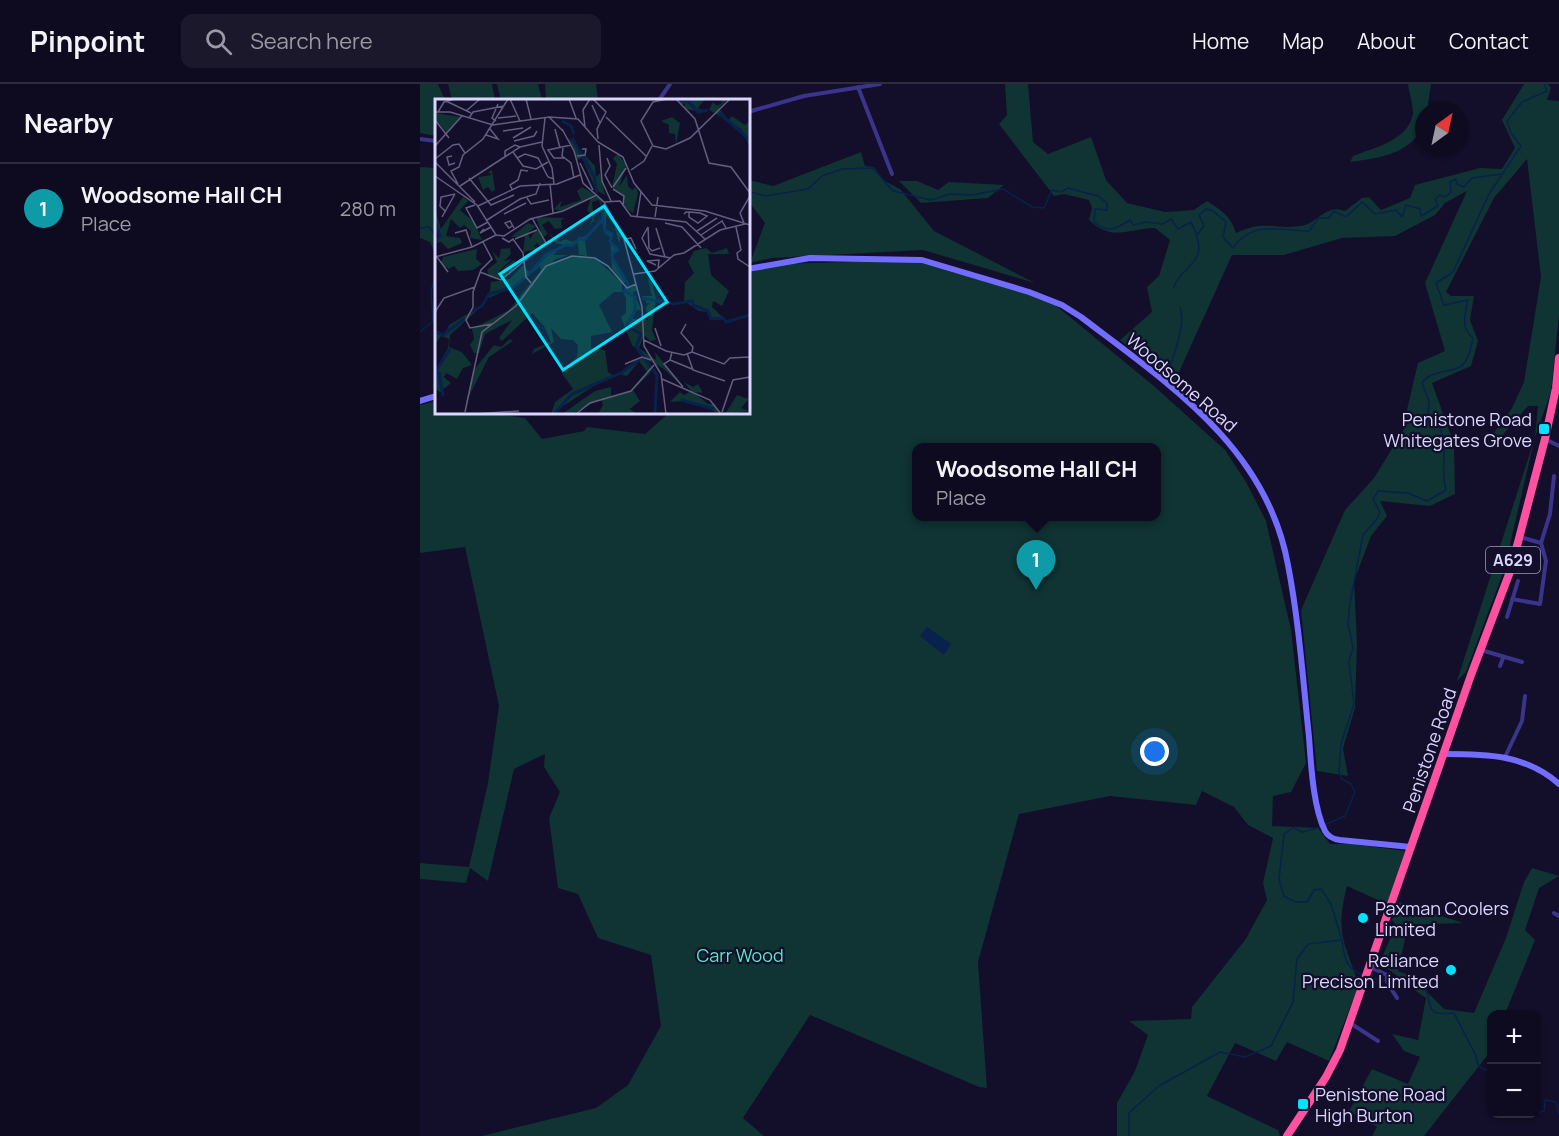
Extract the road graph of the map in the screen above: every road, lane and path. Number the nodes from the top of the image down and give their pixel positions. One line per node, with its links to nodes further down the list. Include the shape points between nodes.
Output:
1 (670, 84): 4 (street)
2 (880, 84): 3 (street)
3 (858, 87): 5 (street, via 804,96); 8 (street)
4 (660, 99)
5 (750, 111)
6 (420, 139): 7 (street)
7 (435, 141)
8 (892, 174)
9 (750, 269): 29 (street, Woodsome Road, via 810,258 922,260 1029,292 1081,317 1225,436 1261,487 1288,563 1312,770 1325,831 1340,840)
10 (1559, 358): 13 (highway, Penistone Road / A629)
11 (435, 396): 12 (street)
12 (420, 400)
13 (1545, 439): 14 (street); 16 (highway, Penistone Road / A629)
14 (1559, 446)
15 (1554, 476): 17 (street, via 1550,513)
16 (1519, 536): 17 (street); 21 (highway, Penistone Road / A629)
17 (1541, 543): 19 (street, via 1546,561 1540,604)
18 (1518, 581): 19 (street)
19 (1512, 599): 20 (street)
20 (1507, 617)
21 (1481, 650): 22 (street); 26 (highway, Penistone Road / A629)
22 (1503, 658): 23 (street); 24 (street)
23 (1522, 662)
24 (1500, 666)
25 (1525, 696): 27 (street, via 1522,721)
26 (1444, 754): 27 (street); 29 (highway, Penistone Road / A629)
27 (1505, 757): 28 (street, via 1534,765)
28 (1559, 784)
29 (1411, 847): 32 (highway, Penistone Road / A629)
30 (1554, 913): 31 (street)
31 (1559, 916)
32 (1370, 967): 33 (street, via 1387,975); 34 (highway, Penistone Road / A629)
33 (1397, 998)
34 (1350, 1023): 35 (street); 36 (highway, Penistone Road / A629, via 1326,1077)
35 (1378, 1041)
36 (1287, 1136)

